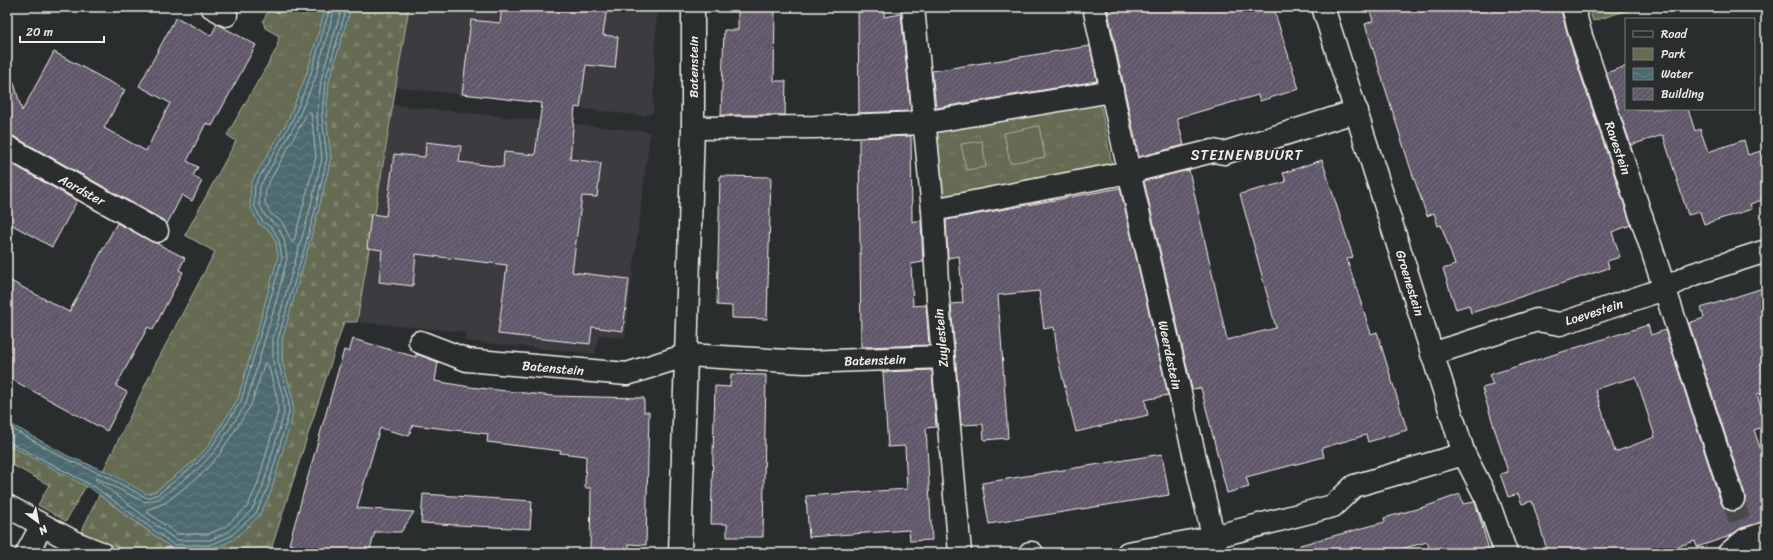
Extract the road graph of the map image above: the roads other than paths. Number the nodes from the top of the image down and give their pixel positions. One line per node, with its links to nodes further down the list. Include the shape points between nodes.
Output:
1 (693, 7): 9 (street, Batenstein)
2 (1094, 7): 6 (street, Weerdestein)
3 (1323, 7): 7 (street, Groenestein)
4 (1572, 7): 15 (street, Ravestein)
5 (914, 8): 8 (street, Zuylestein)
6 (1112, 91): 8 (street); 11 (street, Weerdestein)
7 (1356, 111): 11 (street, via 1224,153 1213,151); 17 (street, Groenestein)
8 (923, 123): 9 (street); 12 (street, Zuylestein)
9 (692, 128): 18 (street, Batenstein)
10 (7, 147): 13 (street, Aardster)
11 (1129, 172): 12 (street); 26 (street, Weerdestein)
12 (933, 210): 19 (street, Zuylestein)
13 (157, 231)
14 (1766, 251): 15 (street, Loevestein, via 1691,275)
15 (1664, 289): 17 (street, Loevestein, via 1560,324 1537,320); 21 (street)
16 (420, 342): 18 (street, Batenstein, via 467,360 627,374)
17 (1432, 354): 20 (street, Groenestein)
18 (687, 355): 19 (street, Batenstein, via 805,362); 29 (street, Batenstein)
19 (943, 357): 30 (street, Zuylestein)
20 (1464, 454): 26 (street, via 1354,486 1333,506); 32 (street, Groenestein, via 1488,499)
21 (1732, 499)
22 (7, 506): 23 (street)
23 (42, 525): 27 (street); 28 (street)
24 (1766, 533): 25 (street)
25 (1738, 539)
26 (1215, 545): 31 (street)
27 (27, 553)
28 (101, 553)
29 (680, 553)
30 (960, 553)
31 (1128, 553)
32 (1506, 553)

